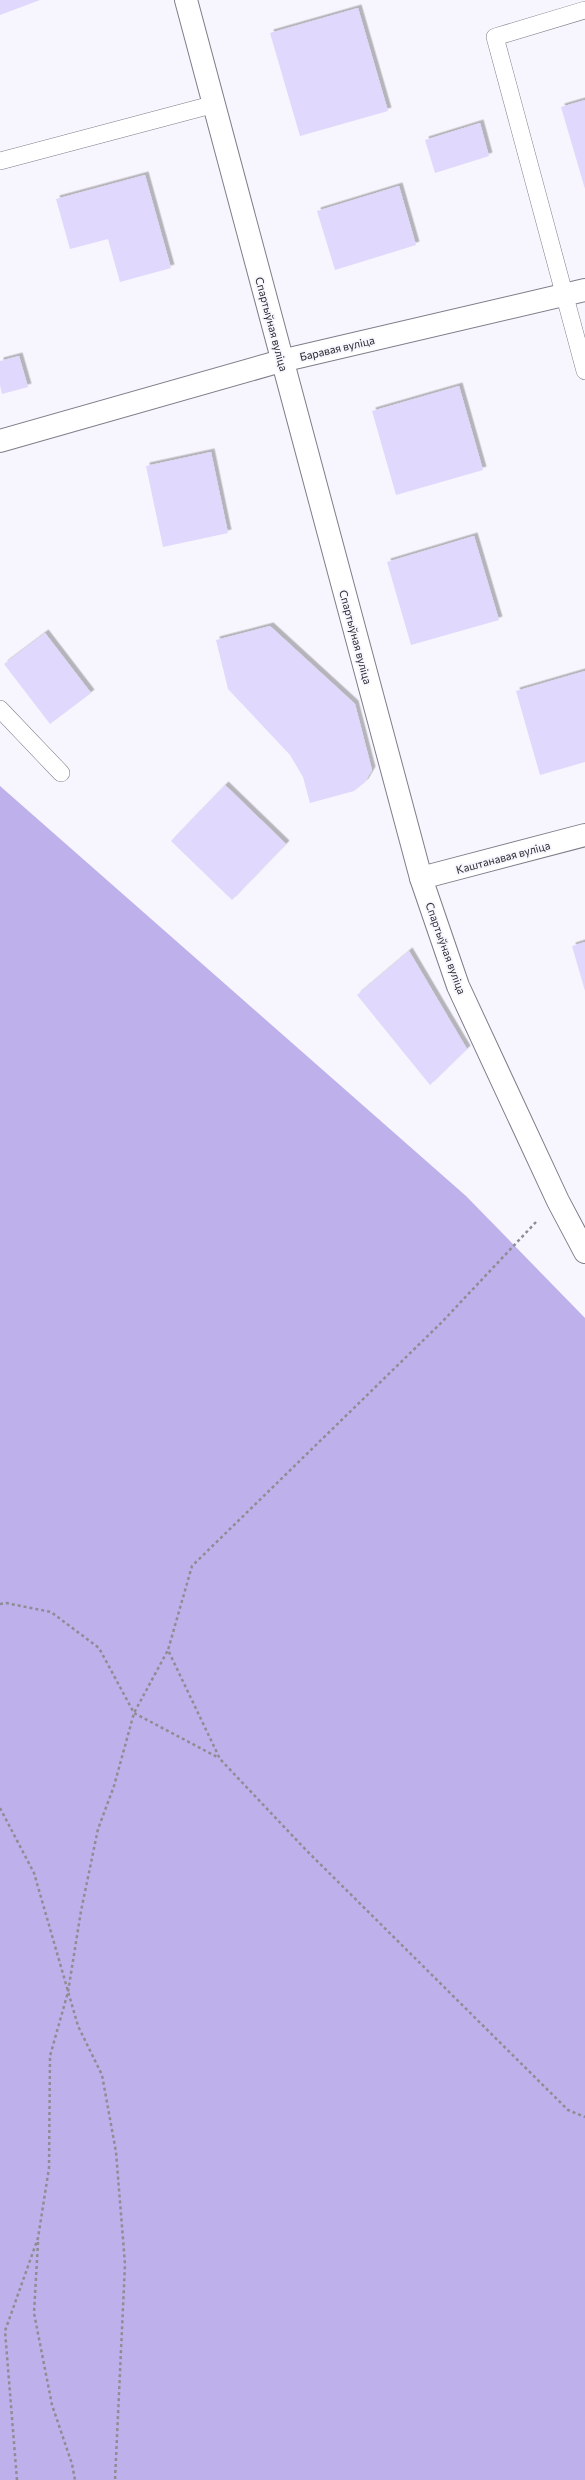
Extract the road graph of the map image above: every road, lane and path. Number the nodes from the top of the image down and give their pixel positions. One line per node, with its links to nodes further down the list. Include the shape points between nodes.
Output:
1 (186, 0): 3 (street, Спартыўная вуліца)
2 (585, 10): 5 (lane, via 495,36)
3 (215, 104): 4 (lane); 6 (street, Спартыўная вуліца)
4 (0, 161)
5 (575, 293): 6 (street, Баравая вуліца); 7 (lane)
6 (281, 361): 8 (street, Баравая вуліца); 12 (street, Спартыўная вуліца)
7 (585, 371)
8 (0, 441)
9 (0, 709): 10 (lane)
10 (61, 773)
11 (585, 836): 12 (street, Каштанавая вуліца)
12 (421, 878): 13 (street, Спартыўная вуліца, via 458,986)
13 (558, 1201): 14 (street, Спартыўная вуліца); 16 (path, via 442,1322 192,1566)
14 (585, 1252)
15 (0, 1604): 17 (path, via 51,1612 99,1648)
16 (168, 1650): 17 (path); 18 (path)
17 (134, 1712): 18 (path); 20 (path, via 114,1786 98,1829)
18 (220, 1759): 21 (path, via 305,1849 568,2110)
19 (0, 1808): 20 (path, via 34,1873)
20 (68, 1992): 22 (path, via 50,2056 49,2168); 25 (path, via 78,2026 102,2075 116,2152 125,2264)
21 (585, 2117)
22 (38, 2238): 23 (path, via 5,2331); 24 (path, via 34,2313 52,2405)
23 (17, 2480)
24 (75, 2480)
25 (115, 2480)

